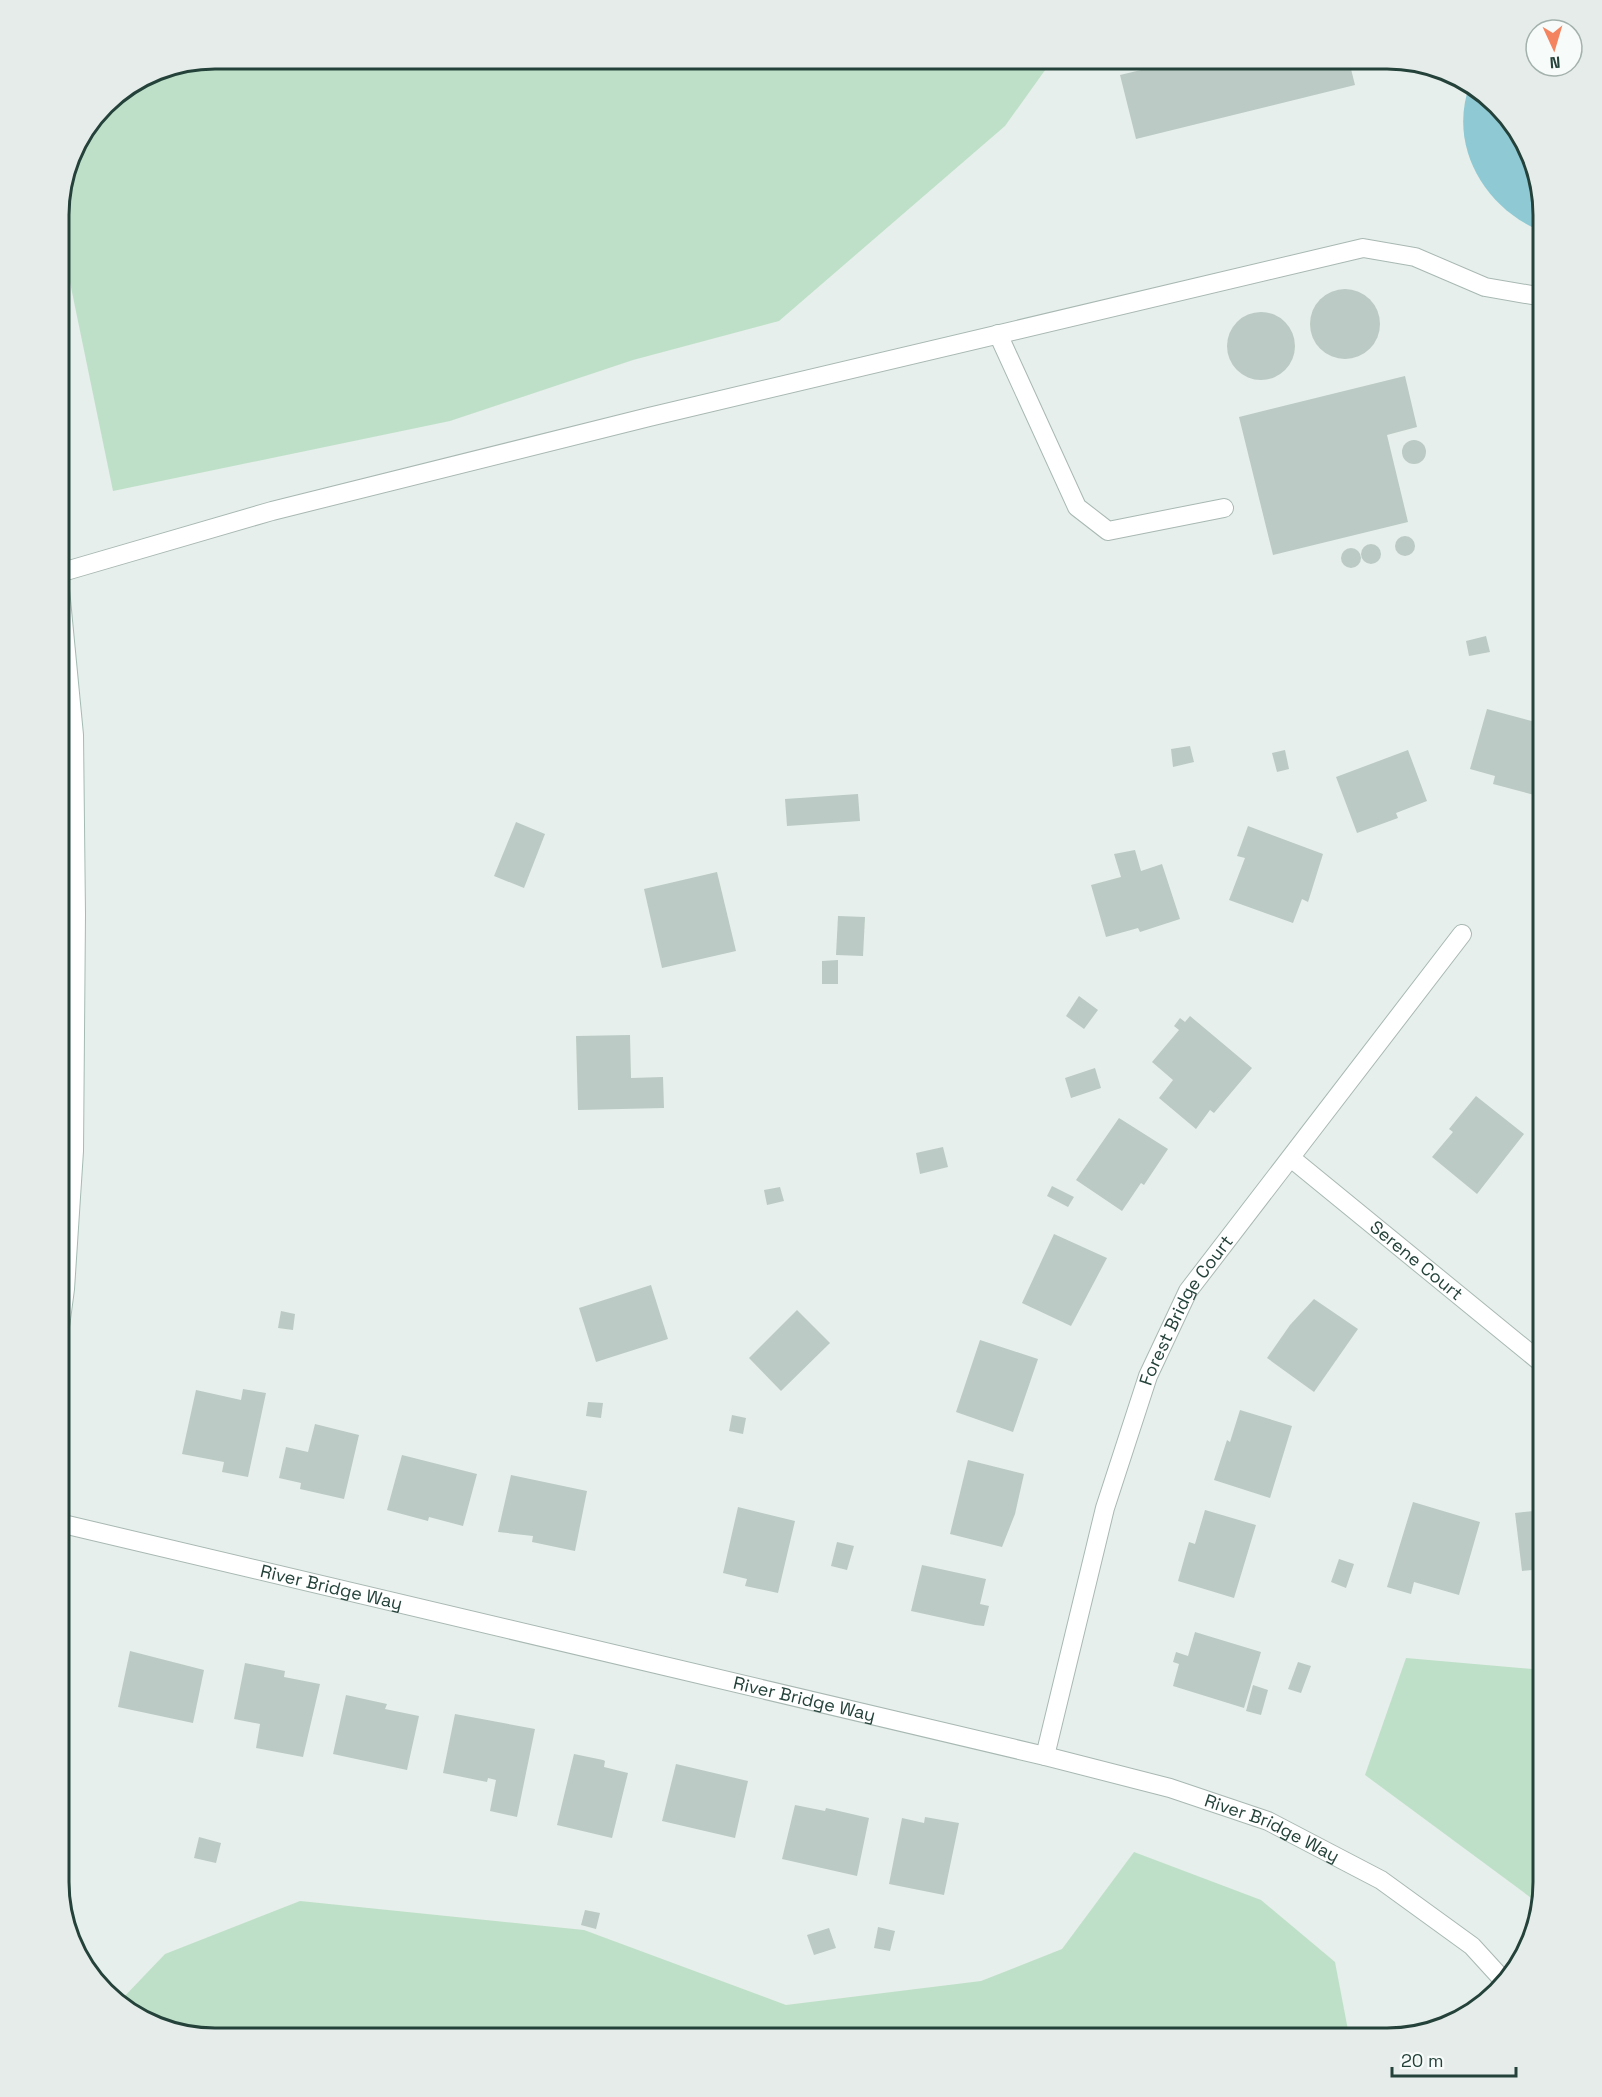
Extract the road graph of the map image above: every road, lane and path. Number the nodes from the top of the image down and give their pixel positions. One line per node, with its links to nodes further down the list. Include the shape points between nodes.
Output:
1 (1533, 295): 2 (street, via 1485,287 1414,257 1363,248)
2 (998, 334): 3 (street, via 1077,507 1108,531); 4 (street, via 273,511)
3 (1224, 508)
4 (69, 570)
5 (69, 683): 8 (street, via 74,735 76,914 74,1151)
6 (1462, 934): 7 (street, Forest Bridge Court)
7 (1291, 1158): 9 (street, Serene Court); 11 (street, Forest Bridge Court, via 1188,1291 1148,1376 1105,1508)
8 (69, 1228)
9 (1533, 1356)
10 (69, 1525): 11 (street, River Bridge Way)
11 (1045, 1756): 12 (street, River Bridge Way, via 1170,1788 1268,1821 1381,1880 1472,1946)
12 (1499, 1975)

